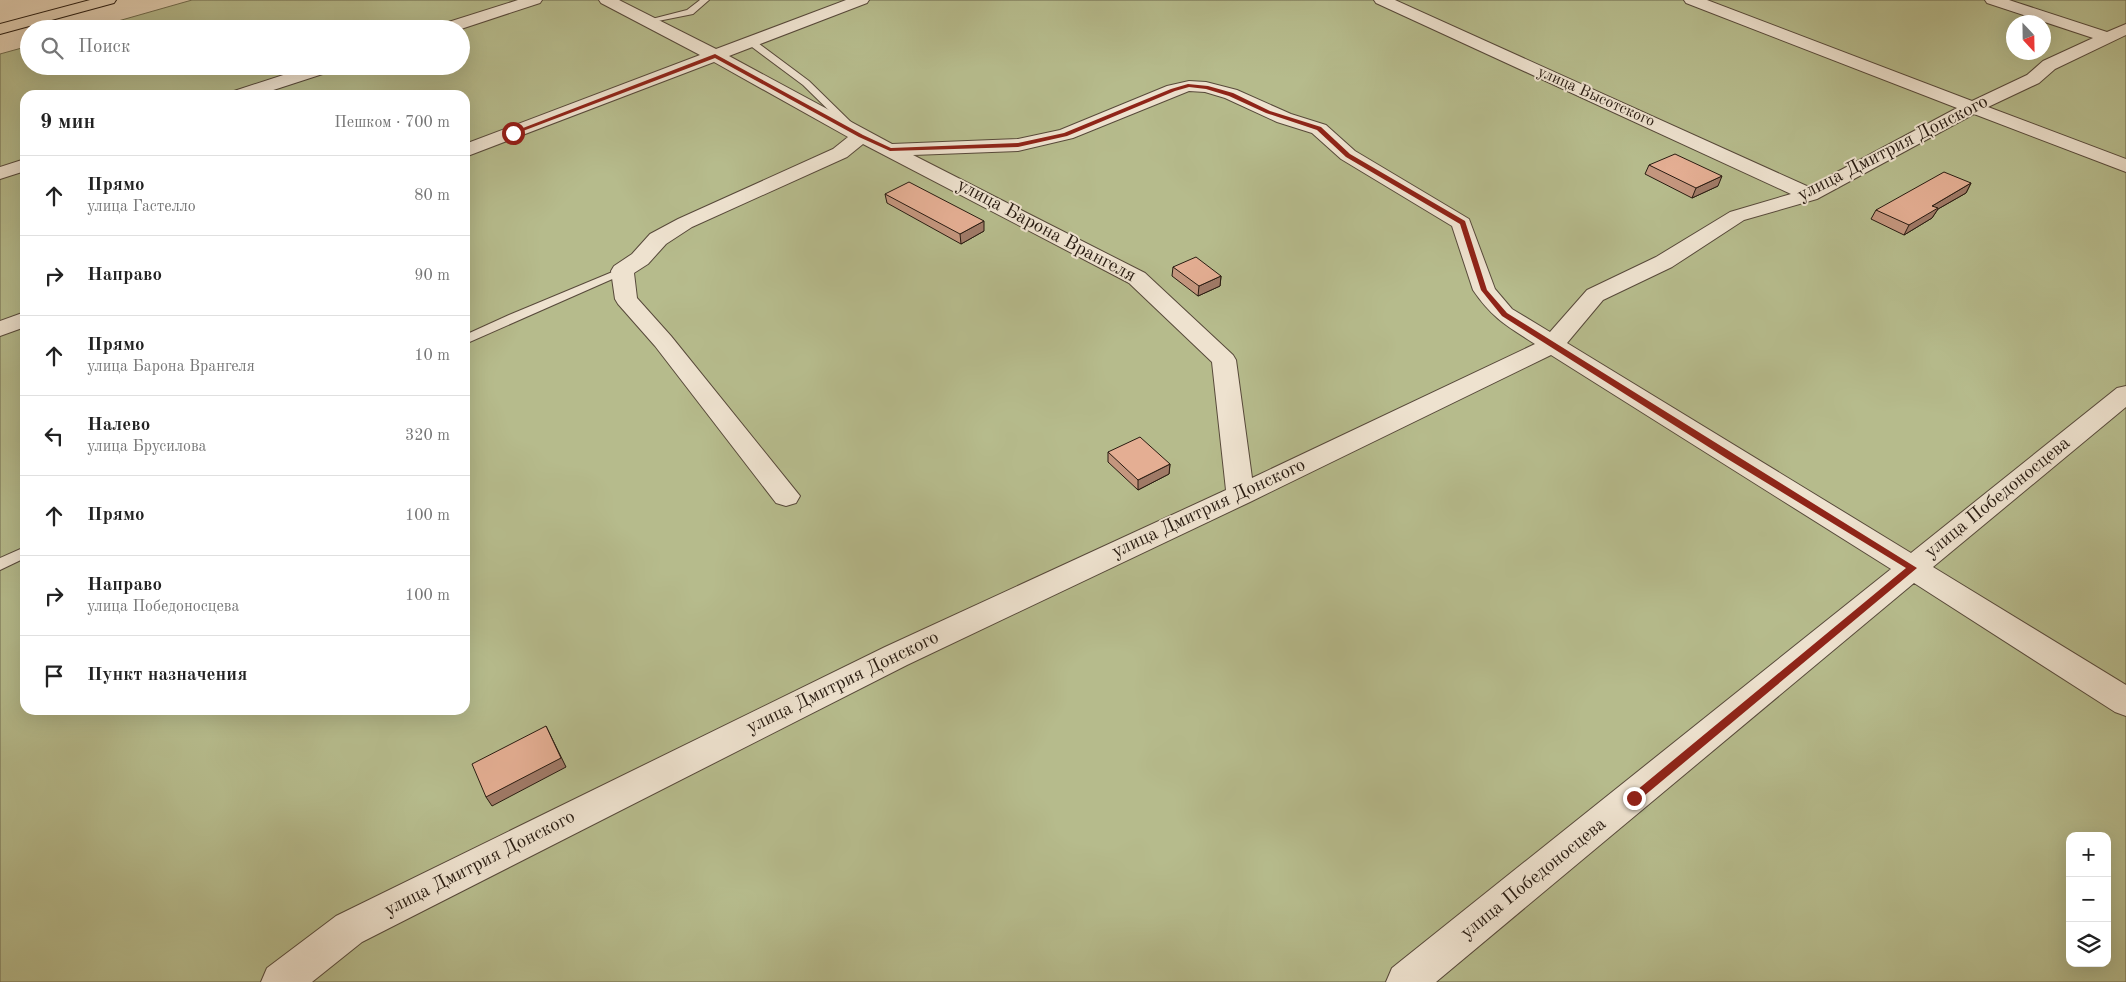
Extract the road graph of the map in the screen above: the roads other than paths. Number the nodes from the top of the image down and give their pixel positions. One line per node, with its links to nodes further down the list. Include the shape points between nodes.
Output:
1 (108, 0): 9 (main road)
2 (534, 0): 10 (street)
3 (607, 0): 11 (street, улица Барона Врангеля)
4 (705, 0): 11 (lane, via 690,12)
5 (861, 0): 15 (street)
6 (1382, 0): 26 (street, улица Высотского)
7 (1692, 0): 19 (street)
8 (1993, 0): 14 (street)
9 (36, 20)
10 (470, 21)
11 (648, 21): 16 (street, улица Барона Врангеля)
12 (20, 24): 13 (main road)
13 (0, 30)
14 (2118, 33): 19 (street, улица Дмитрия Донского, via 2049,64 2033,79)
15 (751, 42): 16 (street); 20 (lane, via 806,84)
16 (715, 56): 20 (street, улица Барона Врангеля); 21 (street)
17 (301, 75): 18 (street)
18 (255, 90)
19 (1973, 107): 24 (street); 26 (street, улица Дмитрия Донского)
20 (861, 136): 22 (street, улица Барона Врангеля); 27 (street, via 840,154 685,223 658,239 640,259)
21 (470, 149)
22 (890, 150): 31 (street, via 1018,145 1066,134 1188,86 1223,92 1268,112 1319,128 1348,156 1462,223 1484,290 1504,314); 33 (street, улица Барона Врангеля, via 1137,278 1224,360)
23 (20, 166): 25 (street)
24 (2126, 166)
25 (0, 173)
26 (1810, 195): 31 (street, улица Дмитрия Донского, via 1737,216 1664,262 1595,295)
27 (622, 271): 30 (lane); 34 (street, via 626,299)
28 (20, 321): 29 (street)
29 (0, 329)
30 (470, 338)
31 (1552, 345): 33 (street, улица Дмитрия Донского); 37 (street)
32 (2126, 394): 37 (street, улица Победоносцева)
33 (1240, 495): 39 (street, улица Дмитрия Донского, via 896,656 349,930)
34 (786, 496)
35 (20, 554): 36 (lane)
36 (0, 564)
37 (1912, 568): 38 (street); 40 (street, улица Победоносцева)
38 (2126, 702)
39 (280, 982)
40 (1406, 982)

